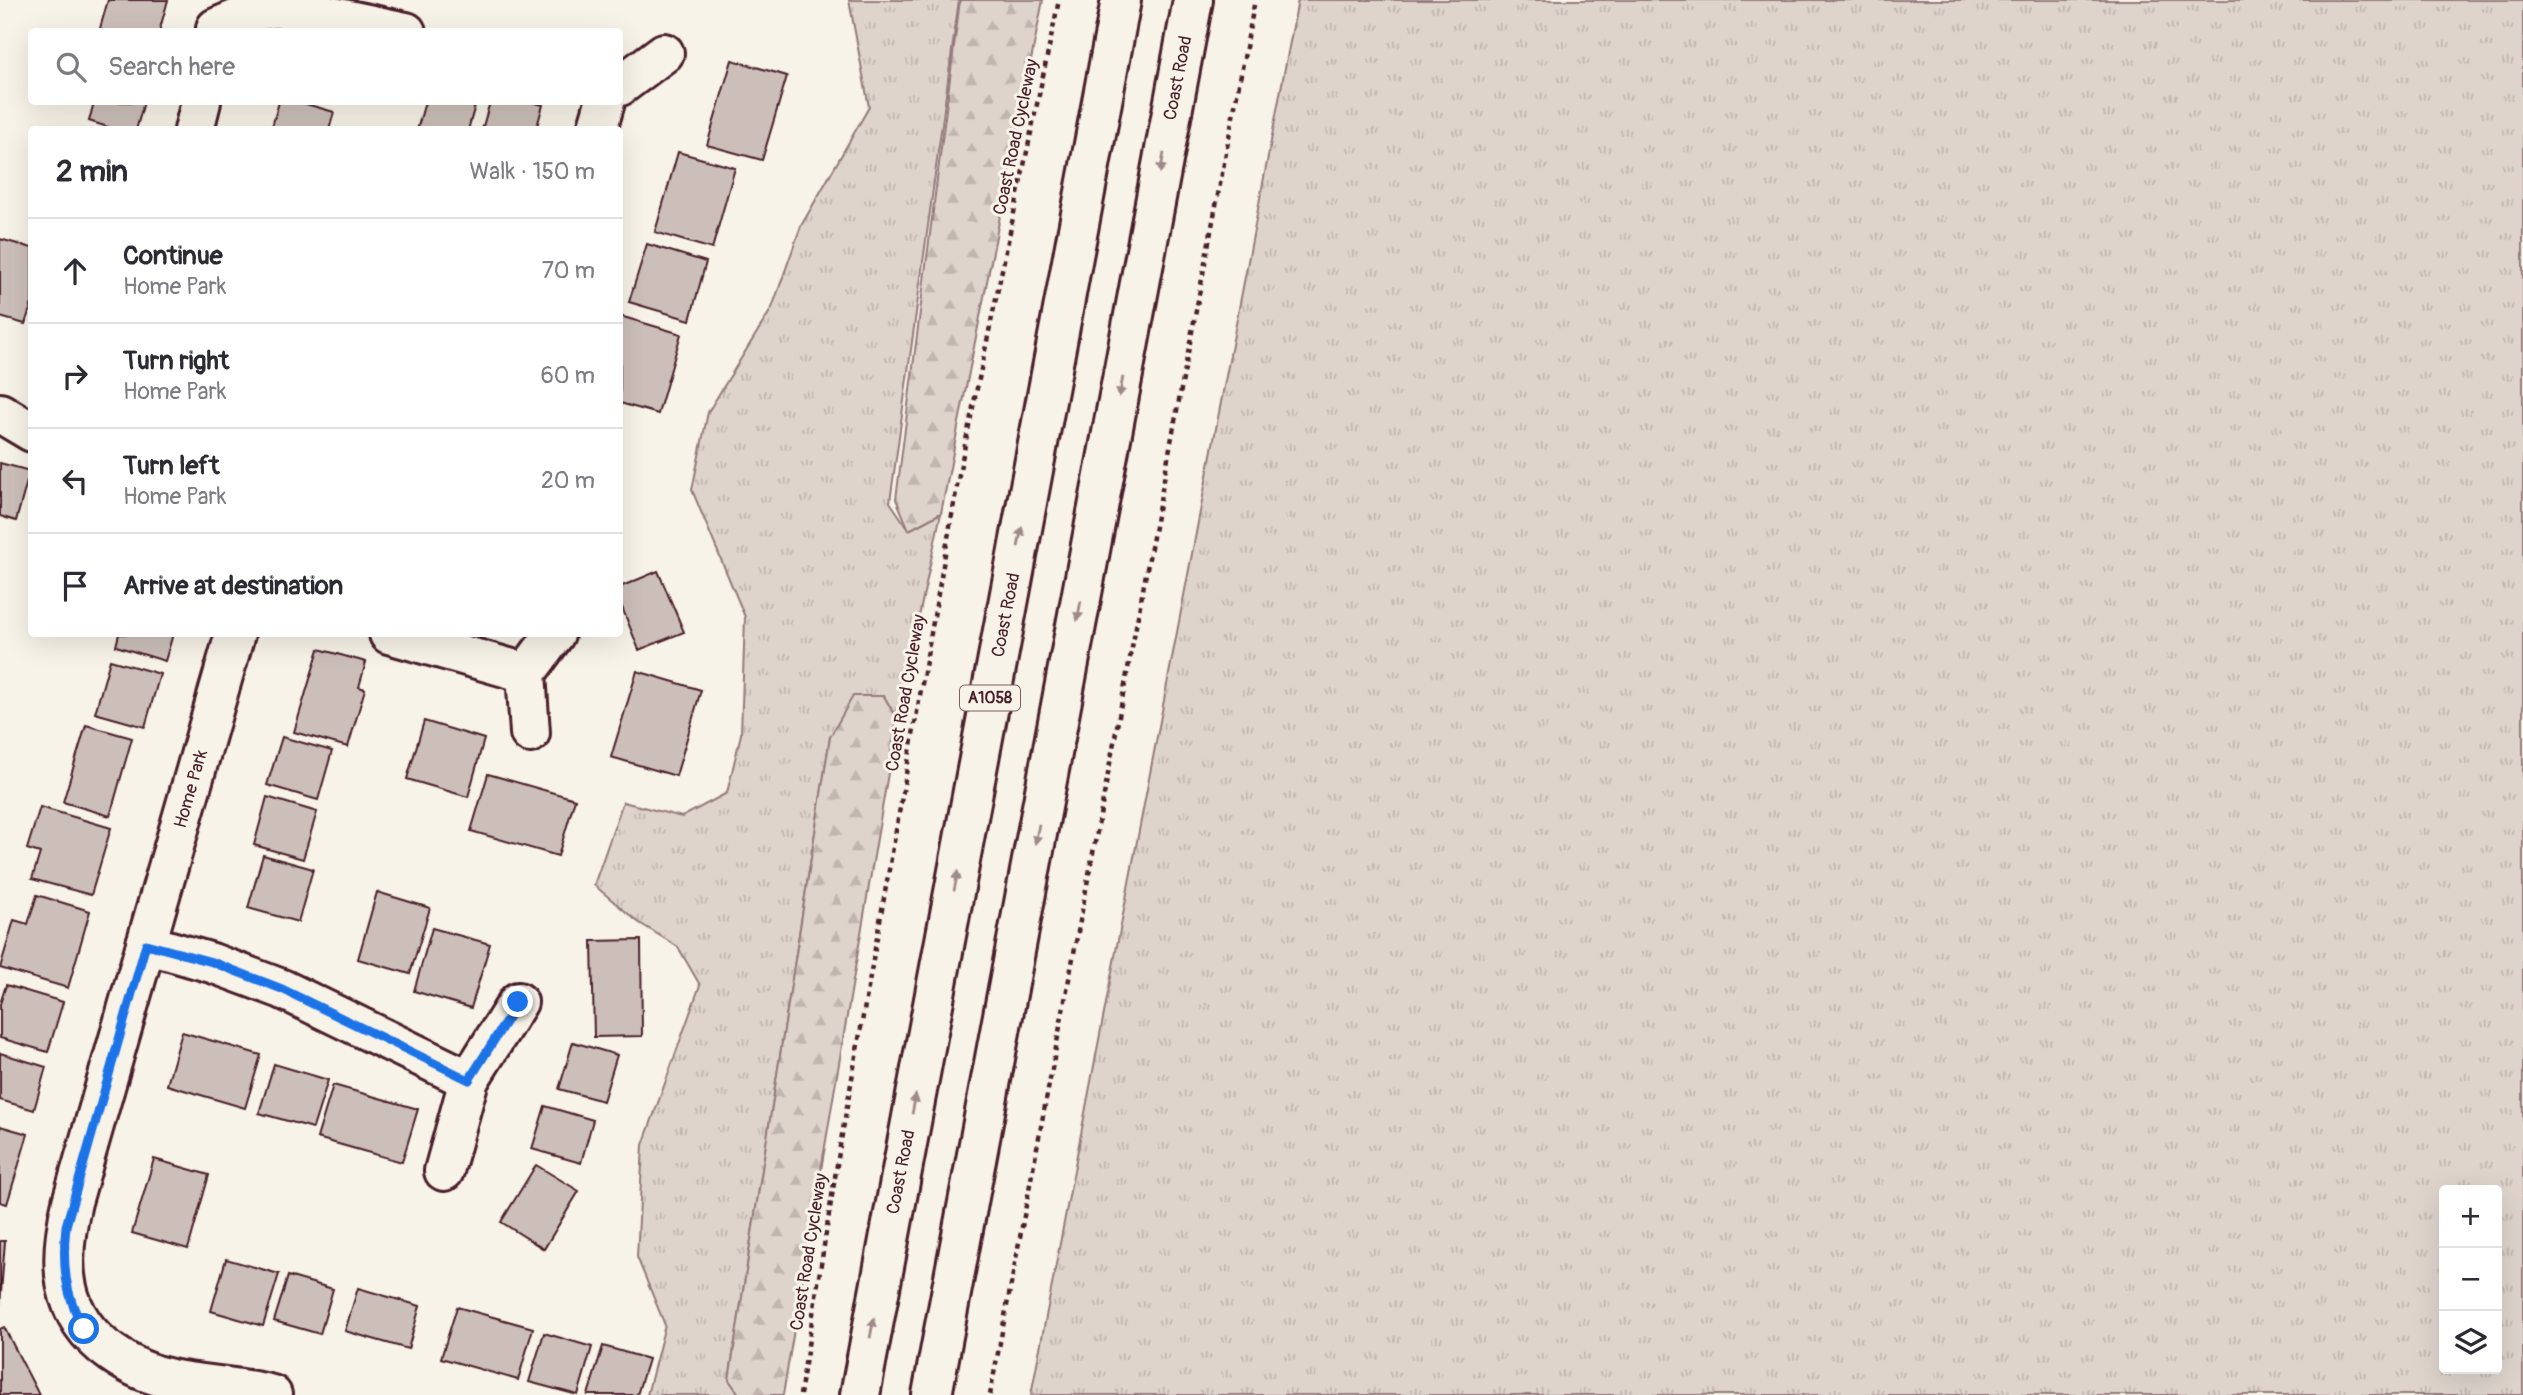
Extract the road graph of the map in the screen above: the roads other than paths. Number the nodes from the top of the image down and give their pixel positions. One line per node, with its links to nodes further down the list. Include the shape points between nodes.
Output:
1 (1121, 0): 23 (main road, Coast Road / A1058, one-way to 1)
2 (1193, 0): 24 (main road, Coast Road, one-way to 24)
3 (216, 20): 4 (main road, via 275,8)
4 (387, 28)
5 (664, 53): 6 (main road)
6 (623, 84)
7 (200, 105): 9 (main road)
8 (604, 105): 10 (main road)
9 (195, 126)
10 (598, 126)
11 (0, 413): 12 (main road)
12 (28, 430)
13 (234, 637): 18 (main road, Home Park)
14 (400, 637): 16 (main road)
15 (553, 637): 16 (main road)
16 (526, 673): 17 (main road)
17 (530, 733)
18 (146, 944): 20 (main road, via 212,962 282,989); 22 (main road, Home Park, via 66,1226 68,1293 84,1329 121,1359 143,1370 169,1379)
19 (518, 1002): 20 (main road)
20 (469, 1080): 21 (main road)
21 (444, 1171)
22 (272, 1395)
23 (860, 1395)
24 (932, 1395)

